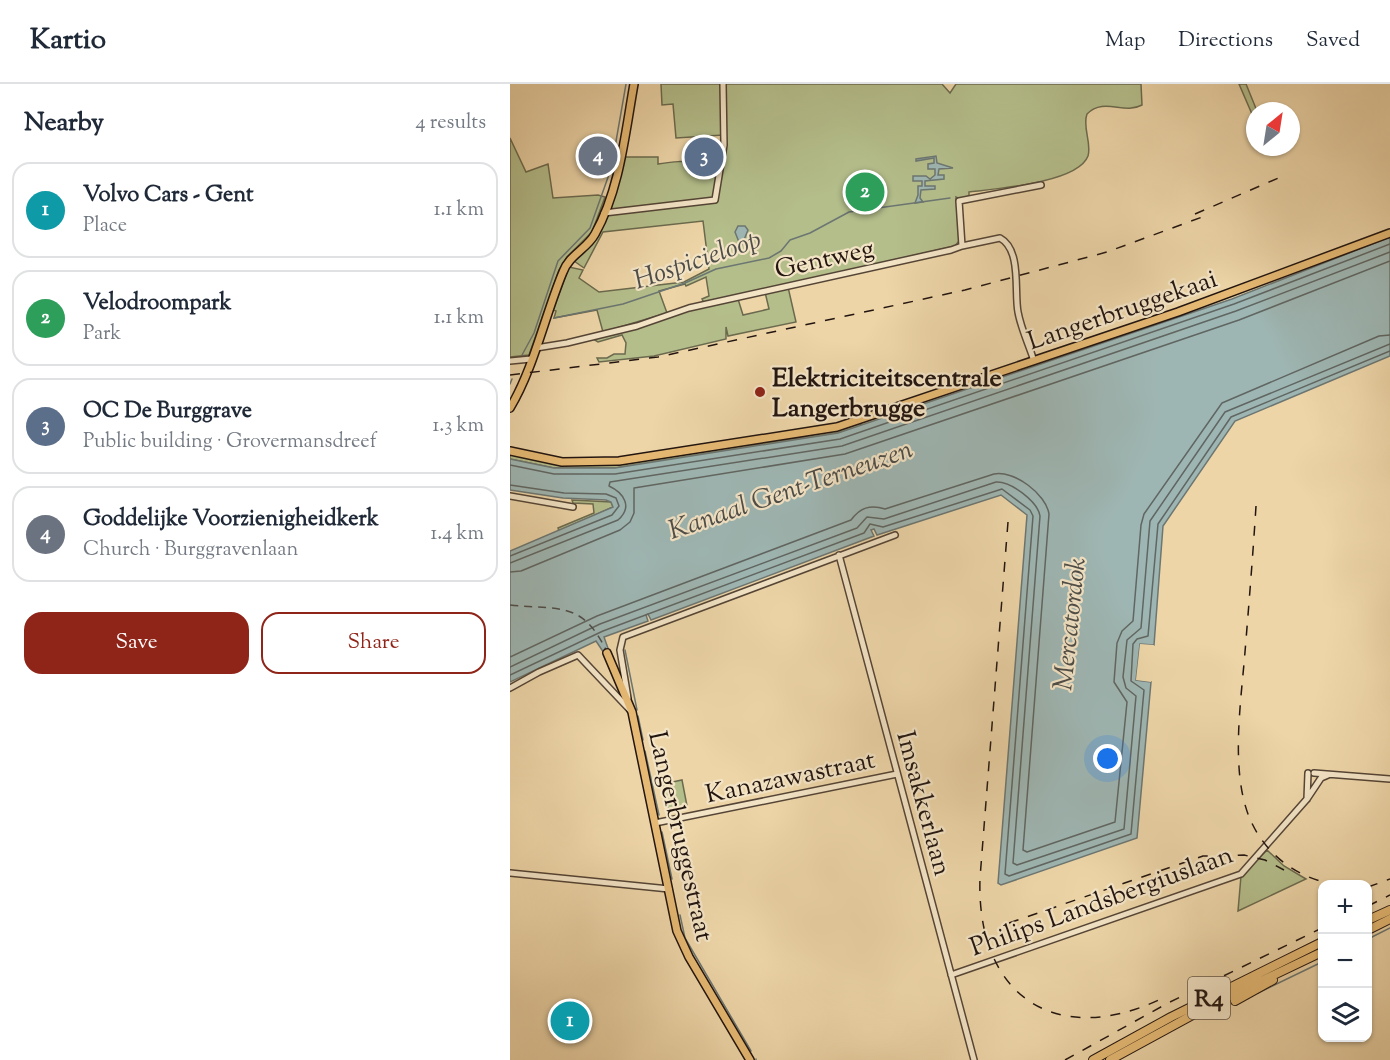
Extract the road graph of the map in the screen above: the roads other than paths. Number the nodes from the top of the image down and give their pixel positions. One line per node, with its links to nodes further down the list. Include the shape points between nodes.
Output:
1 (634, 84): 4 (main road, via 619,167)
2 (723, 84): 4 (street, via 724,145 715,200)
3 (1041, 185): 6 (street, via 959,201)
4 (603, 213): 7 (main road, via 595,234 563,271)
5 (1390, 234): 10 (main road, Langerbruggekaai)
6 (962, 246): 7 (street, Gentweg, via 689,308 567,344); 10 (street, Gentweg, via 1000,238 1009,245 1018,282 1018,314)
7 (536, 348): 8 (main road)
8 (531, 360): 9 (street); 11 (main road)
9 (510, 361)
10 (1034, 361): 12 (main road, Langerbruggekaai, via 812,432 619,461 562,462)
11 (510, 408)
12 (510, 451)
13 (510, 496): 14 (street)
14 (573, 507)
15 (895, 535): 16 (street, Langerbruggestraat)
16 (839, 555): 19 (street, Langerbruggestraat, via 623,637 620,650); 21 (street, Imsakkerlaan)
17 (607, 653): 19 (main road)
18 (510, 688): 20 (street, Langerbruggestraat, via 578,655)
19 (628, 698): 20 (main road, Langerbruggestraat)
20 (632, 712): 25 (main road, Langerbruggestraat)
21 (897, 774): 25 (street, Kanazawastraat); 35 (street, Imsakkerlaan)
22 (1328, 775): 23 (street); 24 (street, Philips Landsbergiuslaan, via 1318,781); 24 (street, via 1311,773)
23 (1390, 779)
24 (1307, 799): 35 (street, Philips Landsbergiuslaan, via 1248,868 1232,879)
25 (655, 823): 27 (main road, Langerbruggestraat)
26 (510, 873): 27 (street)
27 (669, 889): 38 (main road, Langerbruggestraat, via 684,949)
28 (1390, 910): 29 (highway)
29 (1372, 918)
30 (1390, 921): 31 (highway)
31 (1372, 930)
32 (1318, 944): 40 (highway, R4, via 1162,1021)
33 (1318, 956): 36 (highway, R4)
34 (1318, 956): 41 (highway, R4, via 1210,1005)
35 (951, 975): 39 (street, Imsakkerlaan)
36 (1277, 977): 37 (highway); 42 (highway, R4)
37 (1235, 1001)
38 (750, 1060)
39 (974, 1060)
40 (1093, 1060)
41 (1110, 1060)
42 (1117, 1060)

